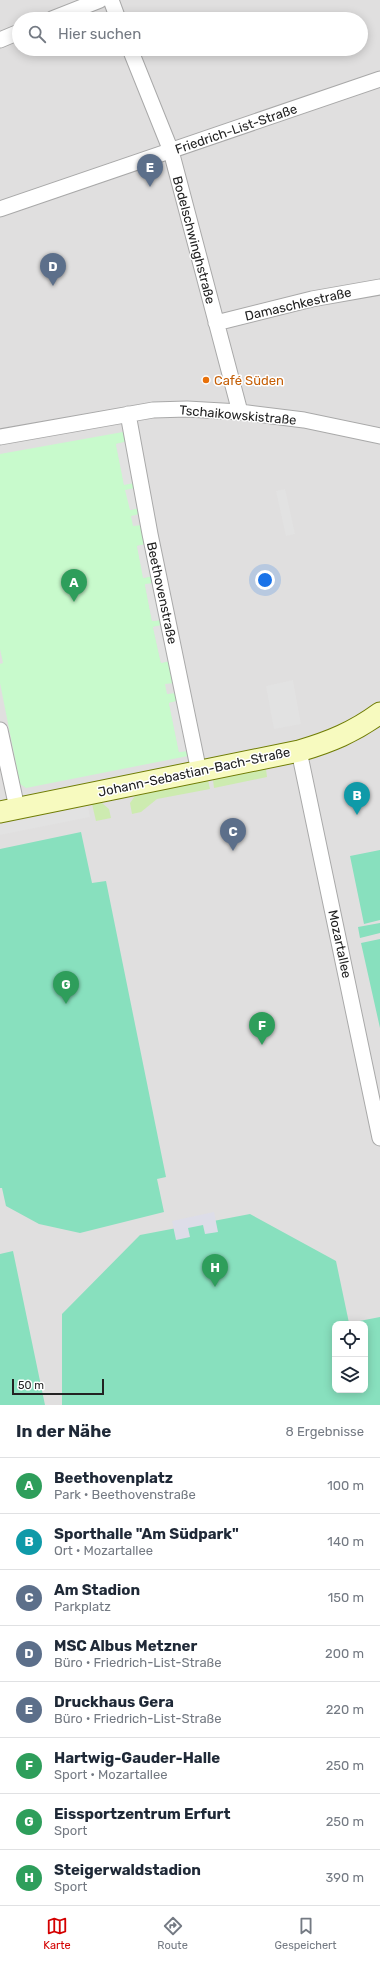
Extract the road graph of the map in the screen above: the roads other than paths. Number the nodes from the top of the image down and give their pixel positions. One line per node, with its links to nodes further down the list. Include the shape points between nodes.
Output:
1 (100, 0): 3 (street)
2 (111, 0): 4 (street)
3 (70, 12)
4 (115, 12)
5 (12, 35): 6 (street)
6 (0, 40)
7 (133, 56): 9 (street, Bodelschwinghstraße)
8 (380, 79): 9 (street, Friedrich-List-Straße)
9 (171, 151): 10 (street, Friedrich-List-Straße); 12 (street, Bodelschwinghstraße)
10 (0, 209)
11 (380, 287): 12 (street, Damaschkestraße, via 312,299)
12 (216, 323): 13 (street, Bodelschwinghstraße)
13 (240, 412): 14 (street, Tschaikowskistraße, via 187,409); 16 (street, Tschaikowskistraße, via 304,420)
14 (128, 414): 15 (street, Tschaikowskistraße); 20 (street, Beethovenstraße)
15 (0, 436)
16 (380, 436)
17 (380, 713): 19 (street, Johann-Sebastian-Bach-Straße, via 332,741)
18 (0, 730): 21 (street)
19 (299, 751): 20 (street, Johann-Sebastian-Bach-Straße); 22 (street, Mozartallee)
20 (199, 772): 21 (street, Johann-Sebastian-Bach-Straße)
21 (8, 810)
22 (380, 1138)

